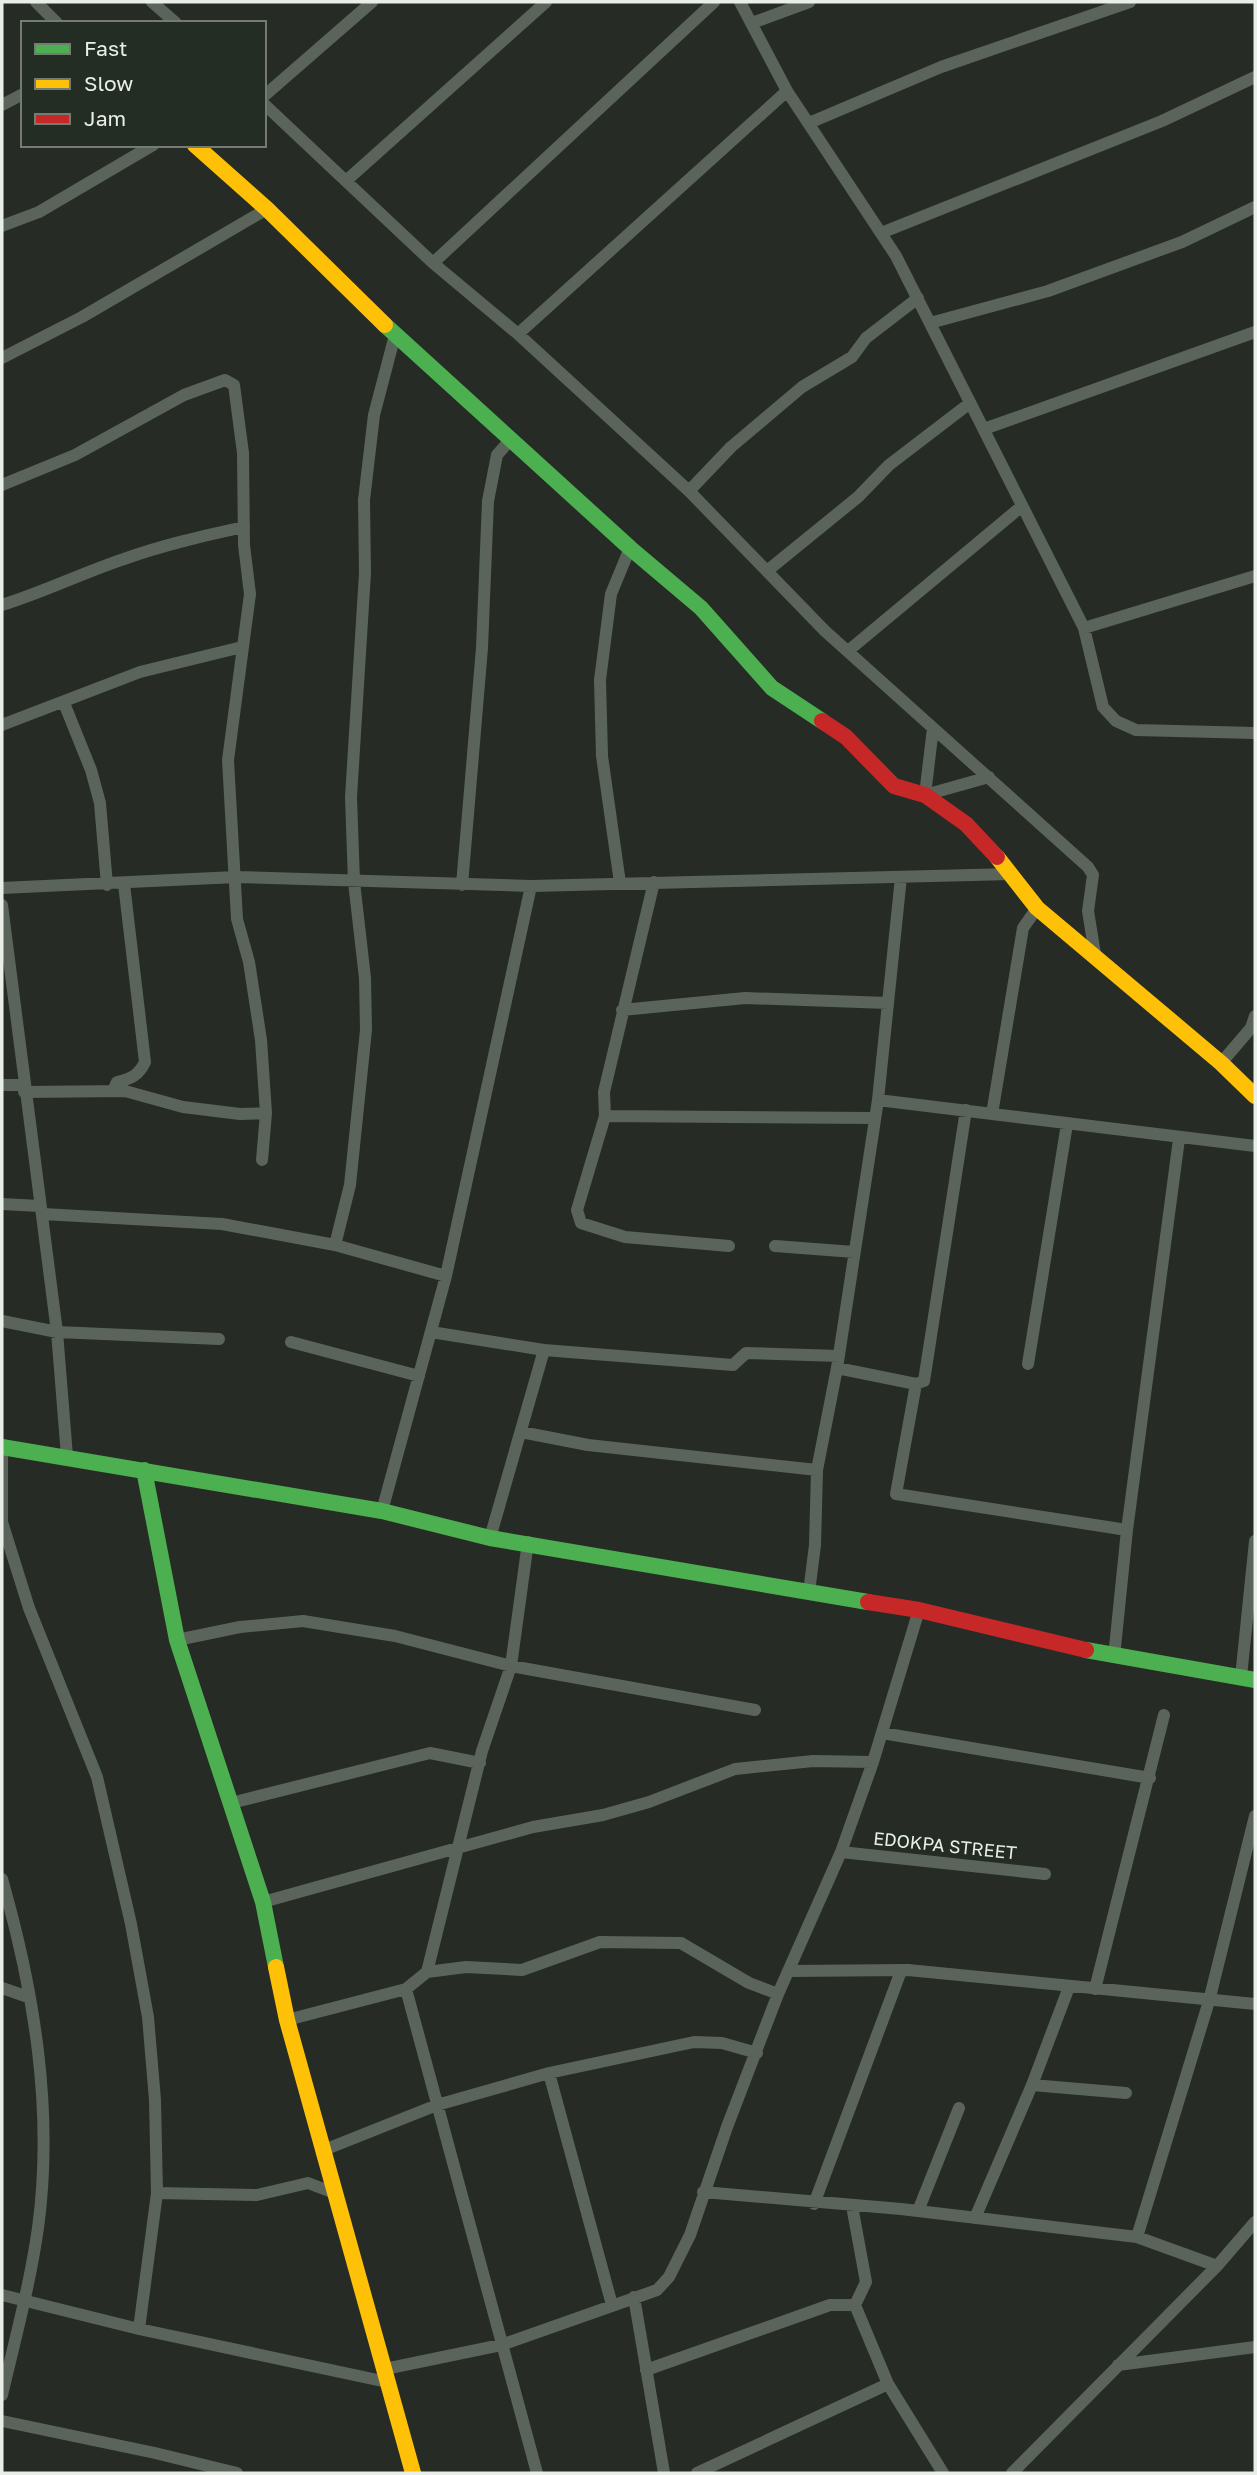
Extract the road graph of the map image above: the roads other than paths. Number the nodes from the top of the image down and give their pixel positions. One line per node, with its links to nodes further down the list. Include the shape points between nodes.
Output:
1 (36, 2): 9 (street)
2 (152, 2): 10 (street)
3 (372, 2): 14 (street)
4 (546, 2): 21 (street)
5 (714, 2): 26 (street)
6 (740, 2): 11 (street)
7 (809, 2): 11 (street)
8 (1130, 2): 18 (street, via 941,67)
9 (55, 21)
10 (174, 21)
11 (752, 23): 13 (street)
12 (1255, 77): 25 (street, via 1162,121)
13 (787, 90): 18 (street); 30 (street)
14 (266, 94)
15 (21, 95): 16 (street)
16 (2, 105)
17 (266, 106): 21 (street)
18 (808, 123): 25 (street)
19 (150, 147): 24 (street, via 39,212)
20 (197, 147): 23 (street)
21 (347, 180): 26 (street)
22 (1255, 208): 28 (street, via 1182,242 1048,291)
23 (267, 209): 31 (street); 32 (street)
24 (2, 226)
25 (881, 233): 27 (street)
26 (433, 263): 30 (street)
27 (918, 298): 28 (street); 37 (street, via 866,338 852,357 802,387 731,447)
28 (930, 323): 33 (street)
29 (1255, 332): 34 (street)
30 (519, 334): 37 (street)
31 (395, 335): 35 (street); 56 (street, via 374,415 364,500 365,573 351,797)
32 (2, 358)
33 (970, 403): 34 (street); 41 (street, via 889,465 858,498)
34 (984, 429): 38 (street)
35 (510, 439): 40 (street); 61 (street, via 495,462 488,501 482,648)
36 (2, 485): 39 (street, via 75,455 184,395 229,381 234,385 243,453)
37 (689, 491): 41 (street)
38 (1022, 506): 44 (street); 46 (street)
39 (244, 527): 43 (street, via 144,552); 45 (street, via 250,594)
40 (629, 548): 52 (street, via 701,608 772,688 846,737 894,786); 57 (street, via 611,594 600,680 602,756)
41 (767, 571): 46 (street)
42 (1255, 576): 44 (street)
43 (2, 605)
44 (1084, 628): 50 (street, via 1103,707 1115,721 1136,730)
45 (242, 647): 47 (street, via 140,672); 54 (street, via 228,760)
46 (848, 651): 49 (street)
47 (64, 703): 48 (street); 60 (street, via 100,803)
48 (2, 725)
49 (933, 728): 51 (street); 52 (street)
50 (1255, 733)
51 (989, 777): 52 (street); 66 (street, via 1093,875 1088,911)
52 (925, 795): 53 (street, via 966,824)
53 (1012, 874): 55 (street); 65 (street)
54 (236, 877): 56 (street); 59 (street); 77 (street, via 237,919 261,1040)
55 (901, 877): 58 (street); 67 (street)
56 (355, 883): 61 (street); 87 (street, via 366,1030 350,1185)
57 (620, 883): 58 (street); 62 (street)
58 (654, 883): 68 (street)
59 (124, 884): 60 (street); 73 (street, via 145,1062 131,1079 117,1082)
60 (107, 885): 63 (street)
61 (462, 886): 62 (street)
62 (531, 886): 91 (street)
63 (2, 888)
64 (2, 905): 72 (street)
65 (1037, 908): 66 (street); 78 (street, via 1023,928)
66 (1095, 954): 70 (street)
67 (888, 1003): 68 (street, via 745,998); 75 (street)
68 (622, 1010): 79 (street, via 604,1093)
69 (1255, 1016): 70 (street, via 1251,1028)
70 (1221, 1063): 74 (street)
71 (2, 1085): 72 (street)
72 (24, 1089): 73 (street); 86 (street)
73 (113, 1091): 77 (street, via 168,1105)
74 (1255, 1096)
75 (878, 1100): 76 (street); 80 (street)
76 (966, 1111): 78 (street); 101 (street, via 924,1381)
77 (266, 1113): 84 (street)
78 (992, 1114): 81 (street)
79 (605, 1116): 80 (street); 88 (street, via 577,1210 581,1223 625,1237)
80 (873, 1118): 90 (street)
81 (1067, 1124): 82 (street); 99 (street)
82 (1179, 1139): 83 (street); 108 (street)
83 (1255, 1146)
84 (262, 1160)
85 (2, 1204): 86 (street)
86 (41, 1210): 87 (street, via 222,1224); 93 (street)
87 (335, 1245): 91 (street)
88 (729, 1246)
89 (775, 1246): 90 (street)
90 (854, 1252): 98 (street)
91 (446, 1276): 94 (street)
92 (2, 1321): 93 (street)
93 (57, 1332): 95 (street); 104 (street)
94 (431, 1332): 97 (street); 100 (street)
95 (219, 1339)
96 (291, 1342): 100 (street)
97 (544, 1350): 98 (street, via 733,1365 746,1353); 102 (street)
98 (838, 1362): 101 (street); 105 (street)
99 (1028, 1364)
100 (419, 1376): 107 (street)
101 (916, 1384): 108 (street, via 895,1494)
102 (521, 1432): 105 (street, via 588,1445); 109 (street)
103 (2, 1447): 104 (street); 151 (street, via 2,1522 29,1608 97,1777 131,1924 148,2017)
104 (67, 1456): 106 (street)
105 (817, 1469): 112 (street)
106 (144, 1470): 107 (street); 114 (street)
107 (382, 1511): 109 (street)
108 (1127, 1530): 115 (street)
109 (490, 1538): 111 (street)
110 (1255, 1541): 117 (street)
111 (528, 1542): 112 (street); 116 (street)
112 (809, 1592): 113 (street)
113 (919, 1610): 115 (street); 120 (street)
114 (177, 1640): 116 (street, via 303,1621 395,1636); 124 (street)
115 (1114, 1657): 117 (street)
116 (512, 1666): 118 (street); 122 (street)
117 (1248, 1678)
118 (755, 1710)
119 (1164, 1715): 123 (street)
120 (882, 1733): 121 (street); 123 (street)
121 (873, 1762): 126 (street, via 813,1761 735,1769 649,1802 533,1827); 127 (street)
122 (480, 1763): 124 (street, via 430,1753); 126 (street)
123 (1150, 1778): 137 (street)
124 (230, 1804): 130 (street)
125 (1255, 1816): 140 (street)
126 (457, 1850): 130 (street); 133 (street)
127 (841, 1852): 128 (street, EDOKPA STREET); 131 (street)
128 (1045, 1874)
129 (2, 1879): 139 (street)
130 (263, 1902): 142 (street)
131 (788, 1971): 132 (street); 138 (street)
132 (901, 1971): 134 (street); 153 (street)
133 (428, 1972): 136 (street); 138 (street, via 467,1967 522,1970 600,1942 663,1941 681,1943)
134 (1069, 1987): 137 (street); 145 (street)
135 (2, 1988): 139 (street)
136 (405, 1989): 142 (street); 147 (street)
137 (1095, 1989): 140 (street)
138 (778, 1994): 143 (street)
139 (28, 1997): 162 (street, via 41,2056 44,2142 38,2226)
140 (1209, 2001): 141 (street); 158 (street)
141 (1255, 2004)
142 (288, 2020): 149 (street)
143 (757, 2053): 144 (street, via 722,2043 694,2042); 150 (street)
144 (549, 2073): 147 (street); 163 (street)
145 (1032, 2085): 146 (street); 156 (street)
146 (1126, 2093)
147 (437, 2105): 149 (street); 166 (street)
148 (958, 2108): 155 (street)
149 (324, 2150): 152 (street)
150 (704, 2192): 153 (street); 161 (street, via 669,2277 657,2290)
151 (157, 2193): 152 (street, via 257,2195 308,2183); 165 (street)
152 (337, 2194): 170 (street)
153 (814, 2204): 154 (street)
154 (852, 2206): 155 (street); 164 (street, via 866,2282)
155 (918, 2211): 156 (street)
156 (975, 2218): 158 (street)
157 (1255, 2222): 159 (street)
158 (1137, 2237): 159 (street)
159 (1217, 2266): 168 (street)
160 (2, 2295): 162 (street)
161 (634, 2297): 163 (street); 169 (street)
162 (24, 2301): 165 (street); 172 (street)
163 (612, 2305): 166 (street)
164 (855, 2305): 169 (street, via 830,2305); 171 (street)
165 (139, 2329): 170 (street)
166 (501, 2345): 170 (street); 177 (street)
167 (1255, 2347): 168 (street)
168 (1118, 2365): 174 (street)
169 (646, 2370): 178 (street)
170 (386, 2376): 176 (street)
171 (888, 2384): 179 (street); 180 (street)
172 (2, 2395)
173 (2, 2421): 175 (street)
174 (1019, 2471)
175 (237, 2473)
176 (414, 2473)
177 (537, 2473)
178 (664, 2473)
179 (697, 2473)
180 (943, 2473)

